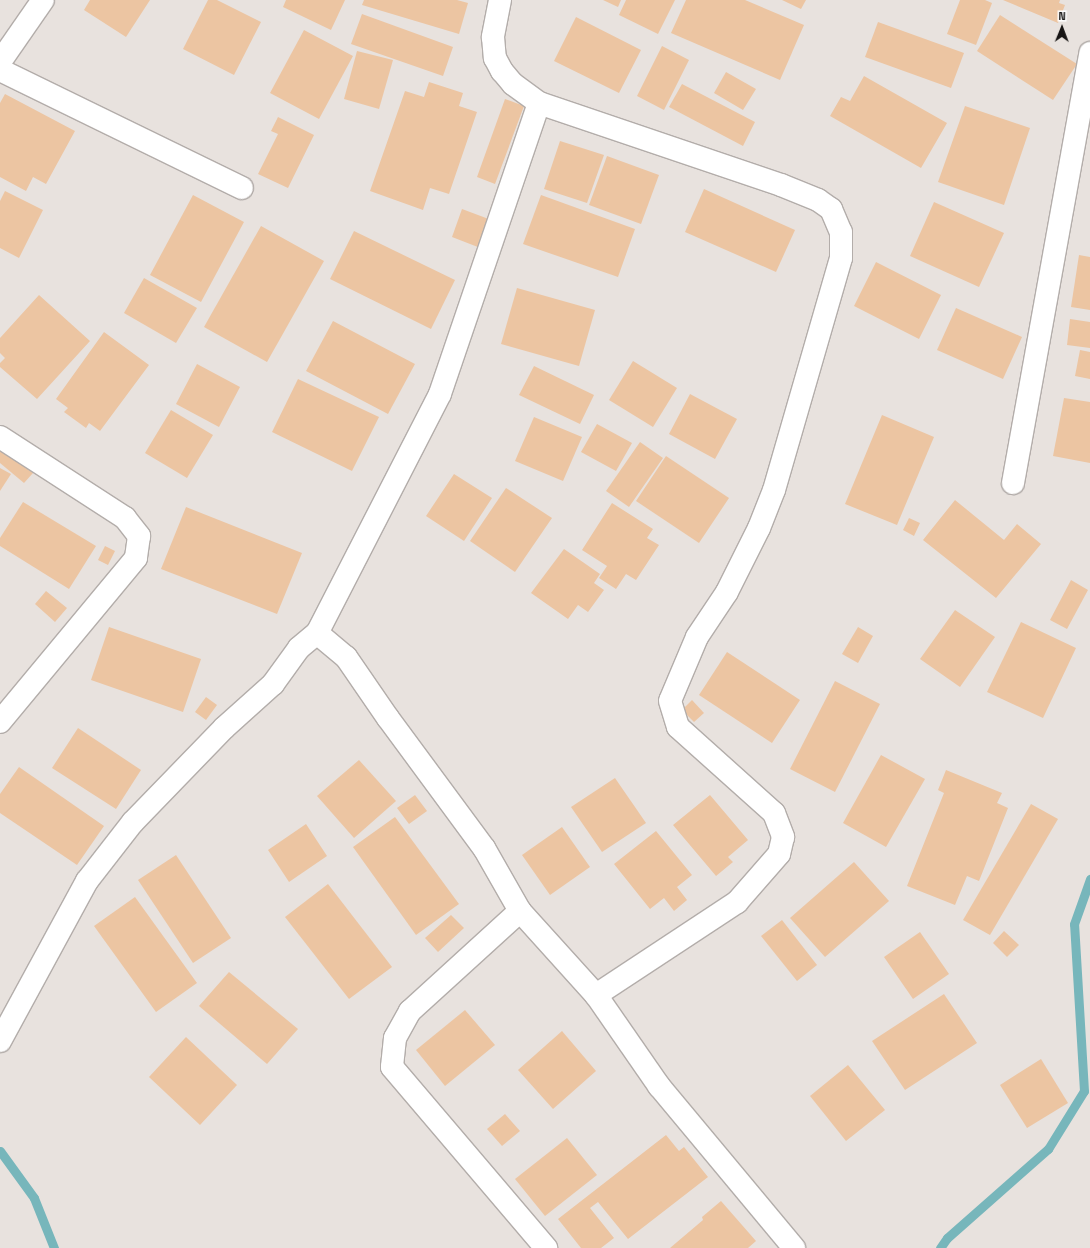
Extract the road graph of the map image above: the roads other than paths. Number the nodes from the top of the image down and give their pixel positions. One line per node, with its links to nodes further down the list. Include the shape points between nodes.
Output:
1 (42, 0): 4 (street)
2 (500, 0): 6 (street, via 493,37 495,58 513,84)
3 (1090, 53): 9 (street)
4 (0, 62)
5 (0, 70): 7 (street)
6 (539, 103): 10 (street, via 440,394); 13 (street, via 781,185 818,200 831,209 841,232 840,258 774,490 759,528 727,592 697,637 670,701 678,728 774,813 784,837 779,854 737,902)
7 (242, 188)
8 (0, 438): 11 (street, via 125,518 139,536 136,558)
9 (1013, 483)
10 (317, 632): 12 (street, via 346,657 484,848); 14 (street, via 299,648 273,684 224,728 133,822 87,881)
11 (0, 722)
12 (520, 911): 13 (street); 15 (street, via 410,1011 395,1038 392,1067)
13 (596, 995): 16 (street, via 659,1086)
14 (0, 1041)
15 (546, 1248)
16 (794, 1248)

